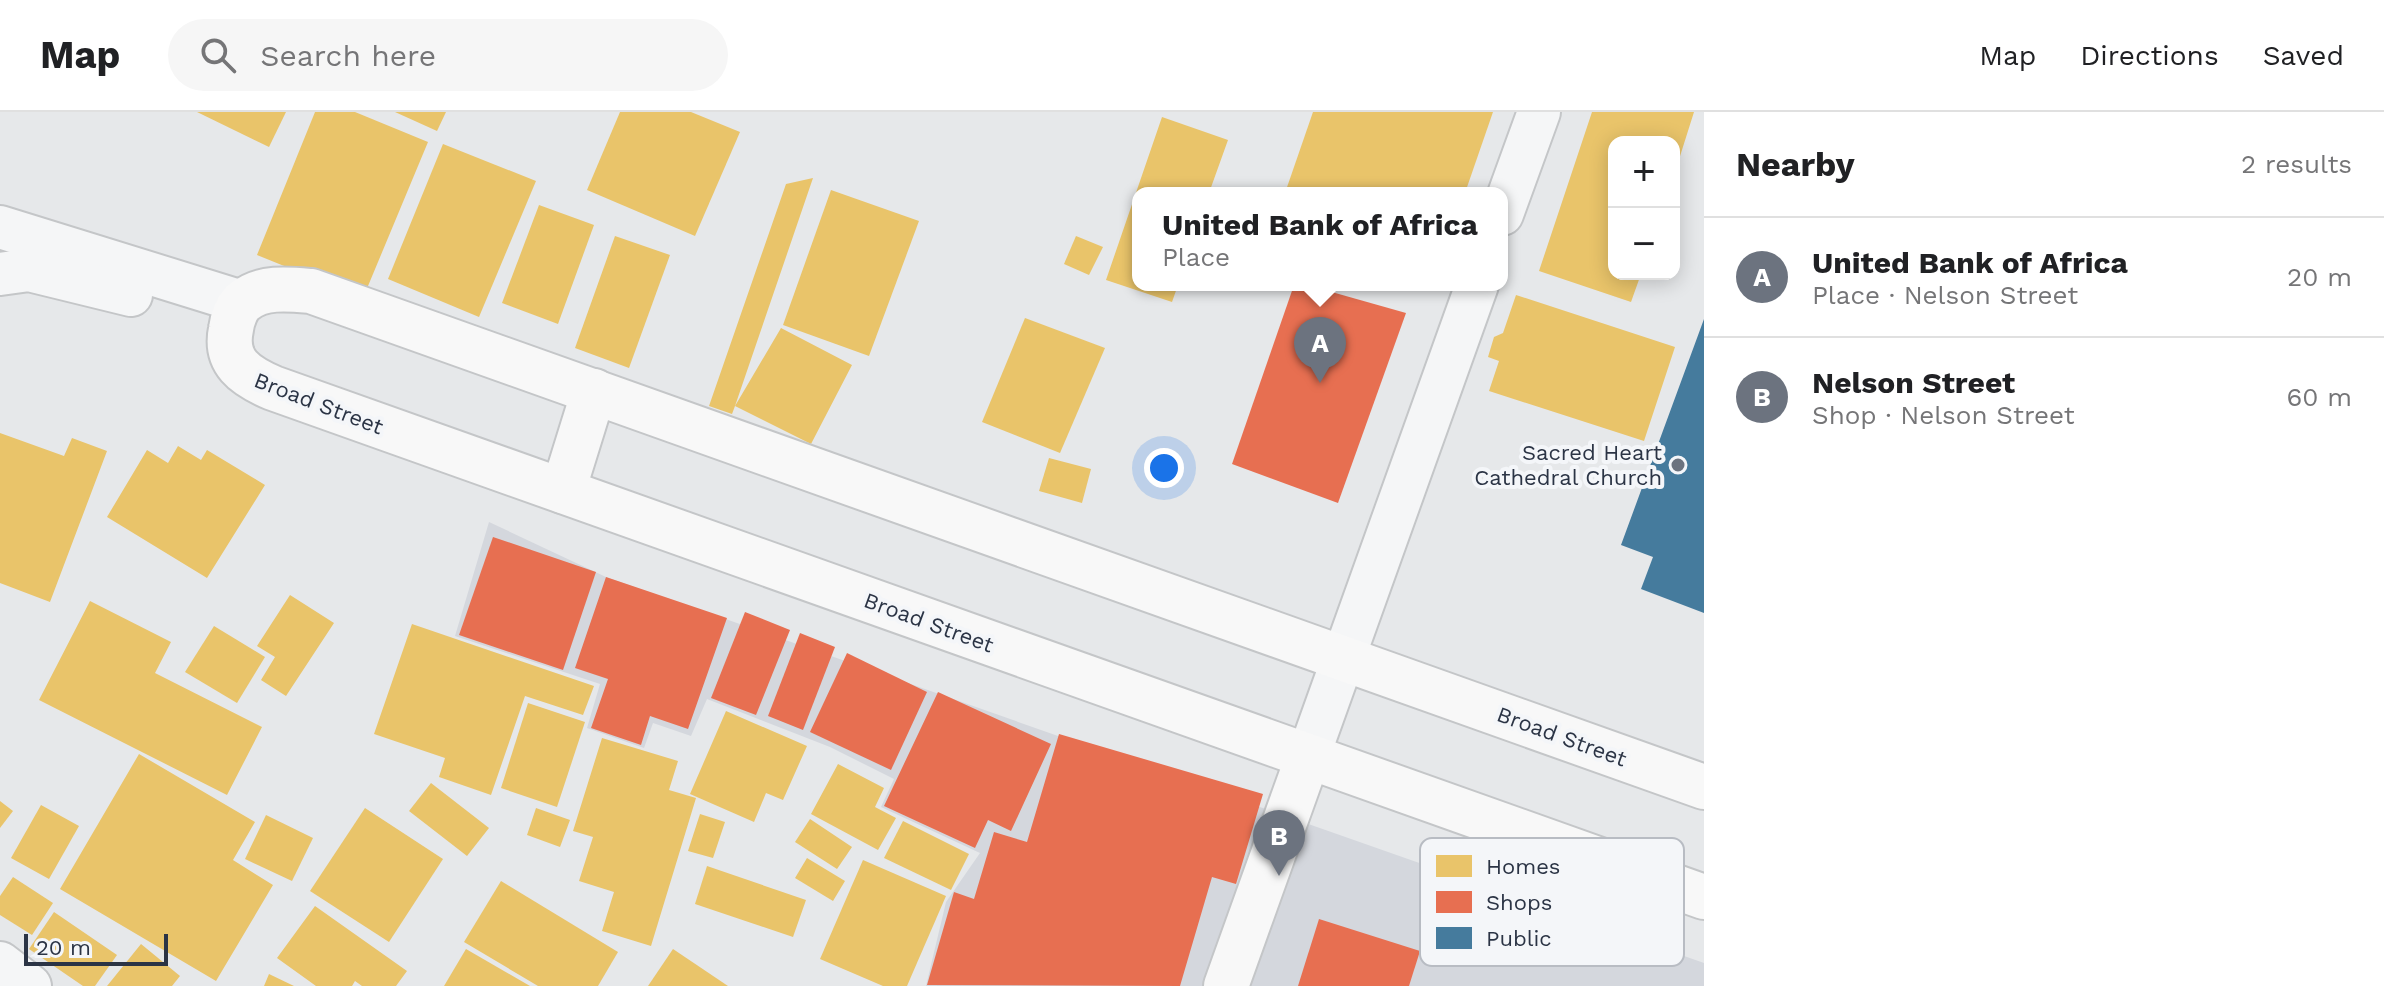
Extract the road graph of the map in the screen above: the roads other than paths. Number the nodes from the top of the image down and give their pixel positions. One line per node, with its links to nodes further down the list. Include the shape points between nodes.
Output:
1 (1539, 112): 2 (street)
2 (1508, 197)
3 (0, 227): 6 (street)
4 (0, 274): 6 (street, via 29,270)
5 (1475, 291): 9 (street)
6 (237, 311): 7 (street, Broad Street, via 257,294 282,288 311,291); 8 (street, Broad Street, via 228,342 246,376)
7 (594, 391): 8 (street); 9 (street, Broad Street)
8 (563, 491): 10 (street, Broad Street)
9 (1343, 657): 10 (street); 11 (street, Broad Street)
10 (1308, 757): 12 (street, Broad Street); 17 (street)
11 (1704, 787)
12 (1537, 838)
13 (1684, 890): 14 (street, Broad Street)
14 (1704, 897)
15 (0, 963): 16 (street)
16 (30, 986)
17 (1226, 986)

